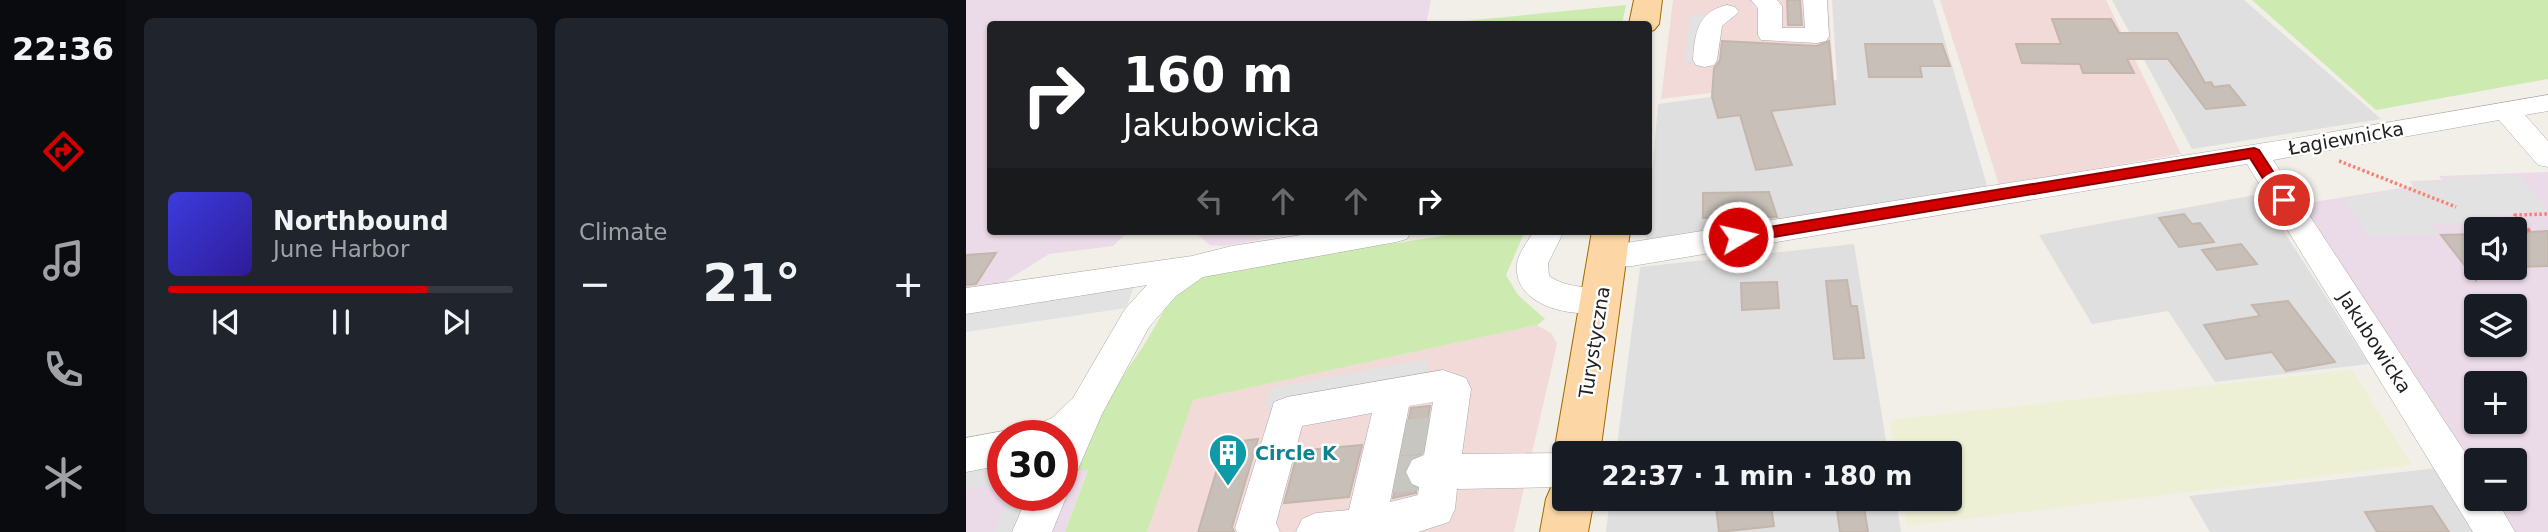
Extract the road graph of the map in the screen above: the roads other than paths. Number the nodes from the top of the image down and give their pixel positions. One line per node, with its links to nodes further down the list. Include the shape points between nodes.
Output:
1 (1648, 0): 5 (main road)
2 (1763, 0): 3 (street, via 1770,6 1770,36 1817,36)
3 (1815, 0)
4 (1729, 16): 6 (street, via 1713,18 1709,24)
5 (1644, 21)
6 (1706, 60)
7 (2548, 103): 8 (street, Łagiewnicka)
8 (2504, 109): 9 (street, Łagiewnicka); 10 (street)
9 (2254, 153): 13 (street, Łagiewnicka, via 1632,254); 33 (street, Jakubowicka)
10 (2548, 158)
11 (1372, 235): 14 (street)
12 (1547, 235): 16 (street, via 1532,263 1534,282 1552,296 1569,301)
13 (1609, 243): 16 (main road, Turystyczna)
14 (1194, 267): 15 (street); 18 (street, via 1165,287 1137,318)
15 (966, 301)
16 (1601, 301): 21 (main road, Turystyczna)
17 (1394, 393): 24 (street); 24 (street, via 1443,384 1453,389); 30 (street, via 1287,413 1255,528)
18 (1086, 409): 19 (street); 20 (street)
19 (1074, 420)
20 (1078, 427)
21 (1579, 441)
22 (987, 451): 23 (street)
23 (966, 455)
24 (1411, 455): 25 (street); 28 (street); 28 (street, via 1435,509)
25 (1552, 469)
26 (1041, 511): 29 (street)
27 (1568, 511): 32 (main road)
28 (1366, 527): 31 (street)
29 (1032, 532)
30 (1260, 532)
31 (1316, 532)
32 (1564, 532)
33 (2495, 532)

